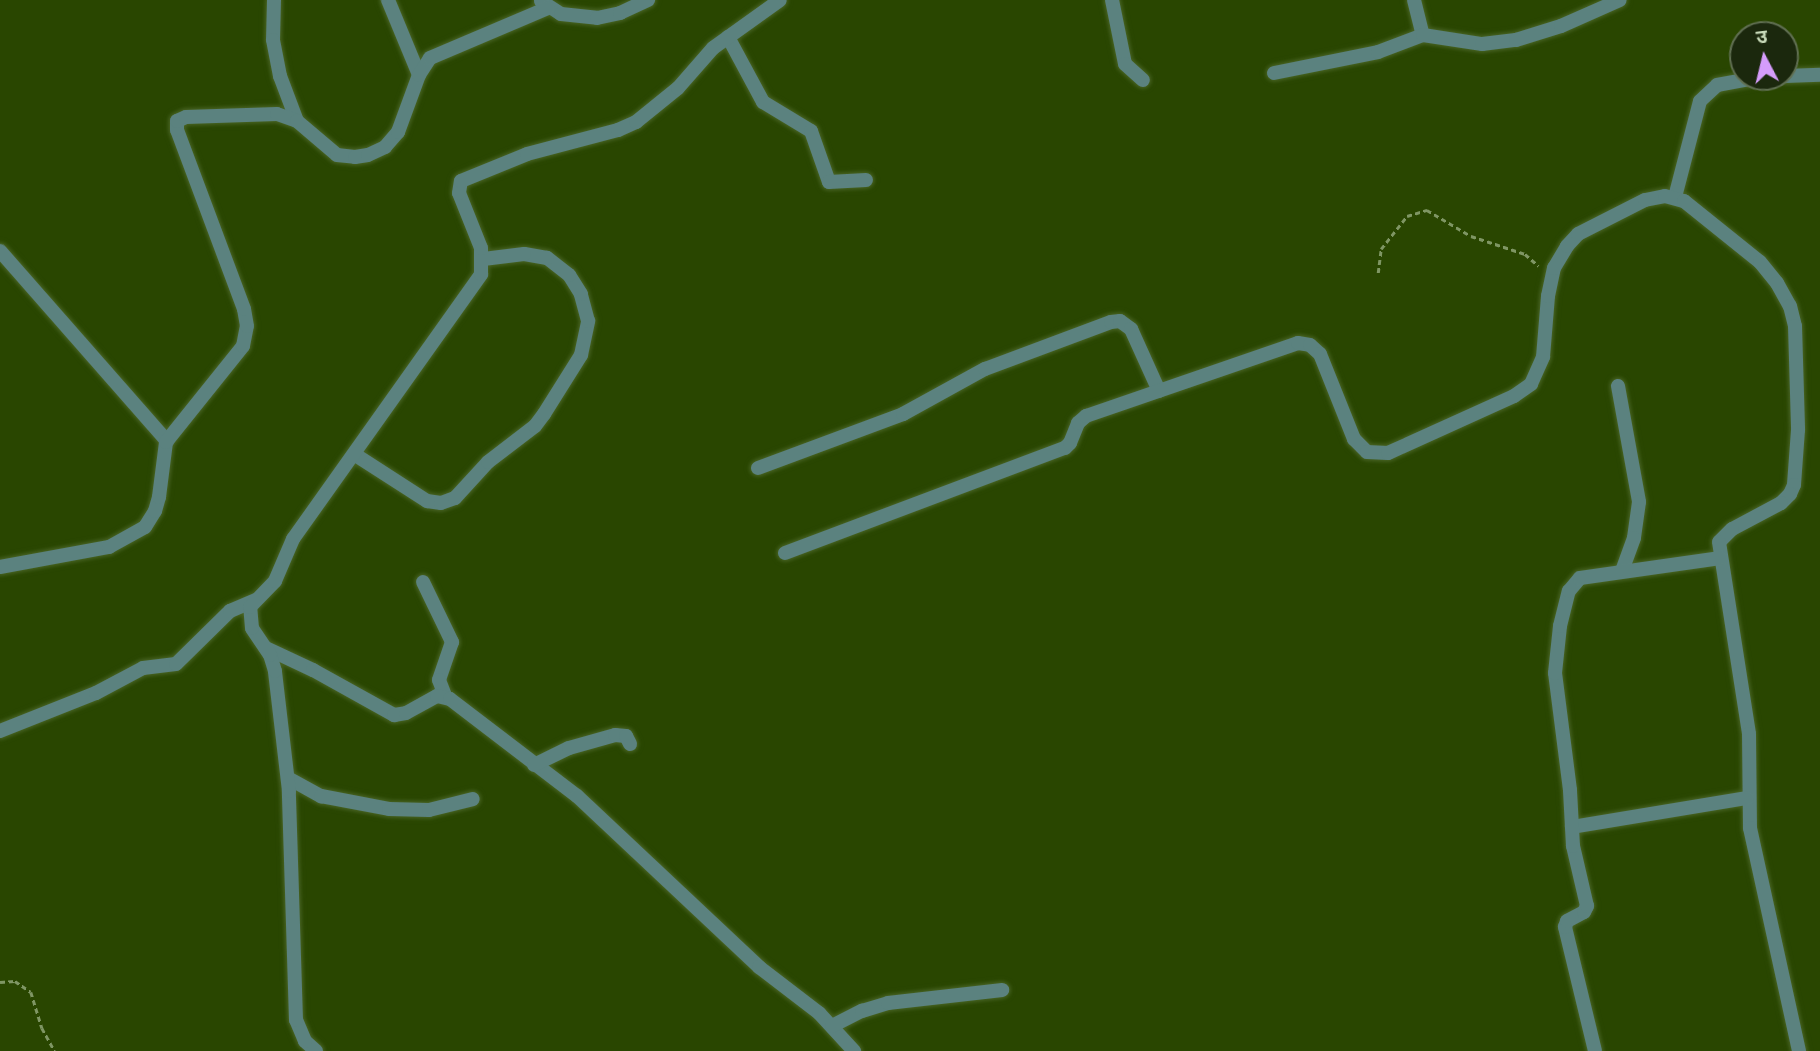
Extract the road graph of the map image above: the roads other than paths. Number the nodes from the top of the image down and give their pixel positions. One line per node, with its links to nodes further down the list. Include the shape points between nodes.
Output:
1 (274, 0): 17 (street, via 273,40 280,76)
2 (388, 0): 12 (street)
3 (648, 0): 8 (street, via 597,18 575,18)
4 (780, 0): 10 (street)
5 (1112, 0): 15 (street, via 1125,64)
6 (1414, 0): 9 (street)
7 (1620, 0): 9 (street, via 1516,40 1482,44)
8 (544, 4): 12 (street, via 440,52)
9 (1423, 35): 11 (street, via 1378,52)
10 (728, 37): 18 (street, via 763,102 811,131 829,181); 21 (street, via 678,88 636,122 527,154 461,181 459,192)
11 (1274, 73)
12 (419, 75): 17 (street, via 398,132 385,147 368,155 337,155)
13 (1820, 75): 14 (street)
14 (1799, 76)
15 (1143, 80)
16 (1729, 83): 19 (street, via 1717,85 1700,101)
17 (297, 121): 24 (street, via 276,114 177,121 247,327 239,354)
18 (866, 180)
19 (1675, 197): 23 (street, via 1645,200 1584,230 1567,246 1552,278 1543,357 1531,384 1388,453 1367,452 1354,439 1320,354 1305,343); 28 (street, via 1760,262 1790,306 1796,326 1794,485 1780,503 1724,535 1719,542)
20 (0, 251): 24 (street)
21 (483, 259): 25 (street, via 478,281); 25 (street, via 524,254 547,258 569,275 582,294 588,321 581,355 544,414 493,457 455,498 441,503 427,501)
22 (1618, 386): 30 (street, via 1639,502 1634,538)
23 (1159, 391): 26 (street, via 1131,329 1111,321 985,369 903,414); 27 (street, via 1086,416 1065,448)
24 (167, 440): 29 (street, via 155,511 138,533 91,552)
25 (354, 454): 32 (street, via 293,539 275,580)
26 (758, 468)
27 (785, 553)
28 (1721, 558): 30 (street); 39 (street, via 1749,734)
29 (0, 567)
30 (1622, 571): 41 (street, via 1588,575 1574,583 1560,626 1555,673)
31 (423, 582): 34 (street, via 452,642 439,680)
32 (256, 600): 33 (street, via 250,607 250,622); 35 (street, via 230,611 176,664 143,668 96,693)
33 (266, 648): 34 (street, via 394,715 432,697); 38 (street, via 275,671)
34 (445, 696): 37 (street)
35 (0, 731)
36 (630, 744): 37 (street, via 624,735 615,735 569,747)
37 (534, 765): 43 (street, via 577,796 759,967)
38 (288, 778): 40 (street, via 321,796 389,809 429,810); 44 (street, via 296,1020 304,1041)
39 (1747, 798): 41 (street); 47 (street)
40 (474, 799)
41 (1572, 827): 46 (street, via 1587,908 1565,927)
42 (1002, 990): 43 (street, via 888,1003)
43 (832, 1026): 45 (street)
44 (316, 1051)
45 (854, 1051)
46 (1595, 1051)
47 (1799, 1051)

